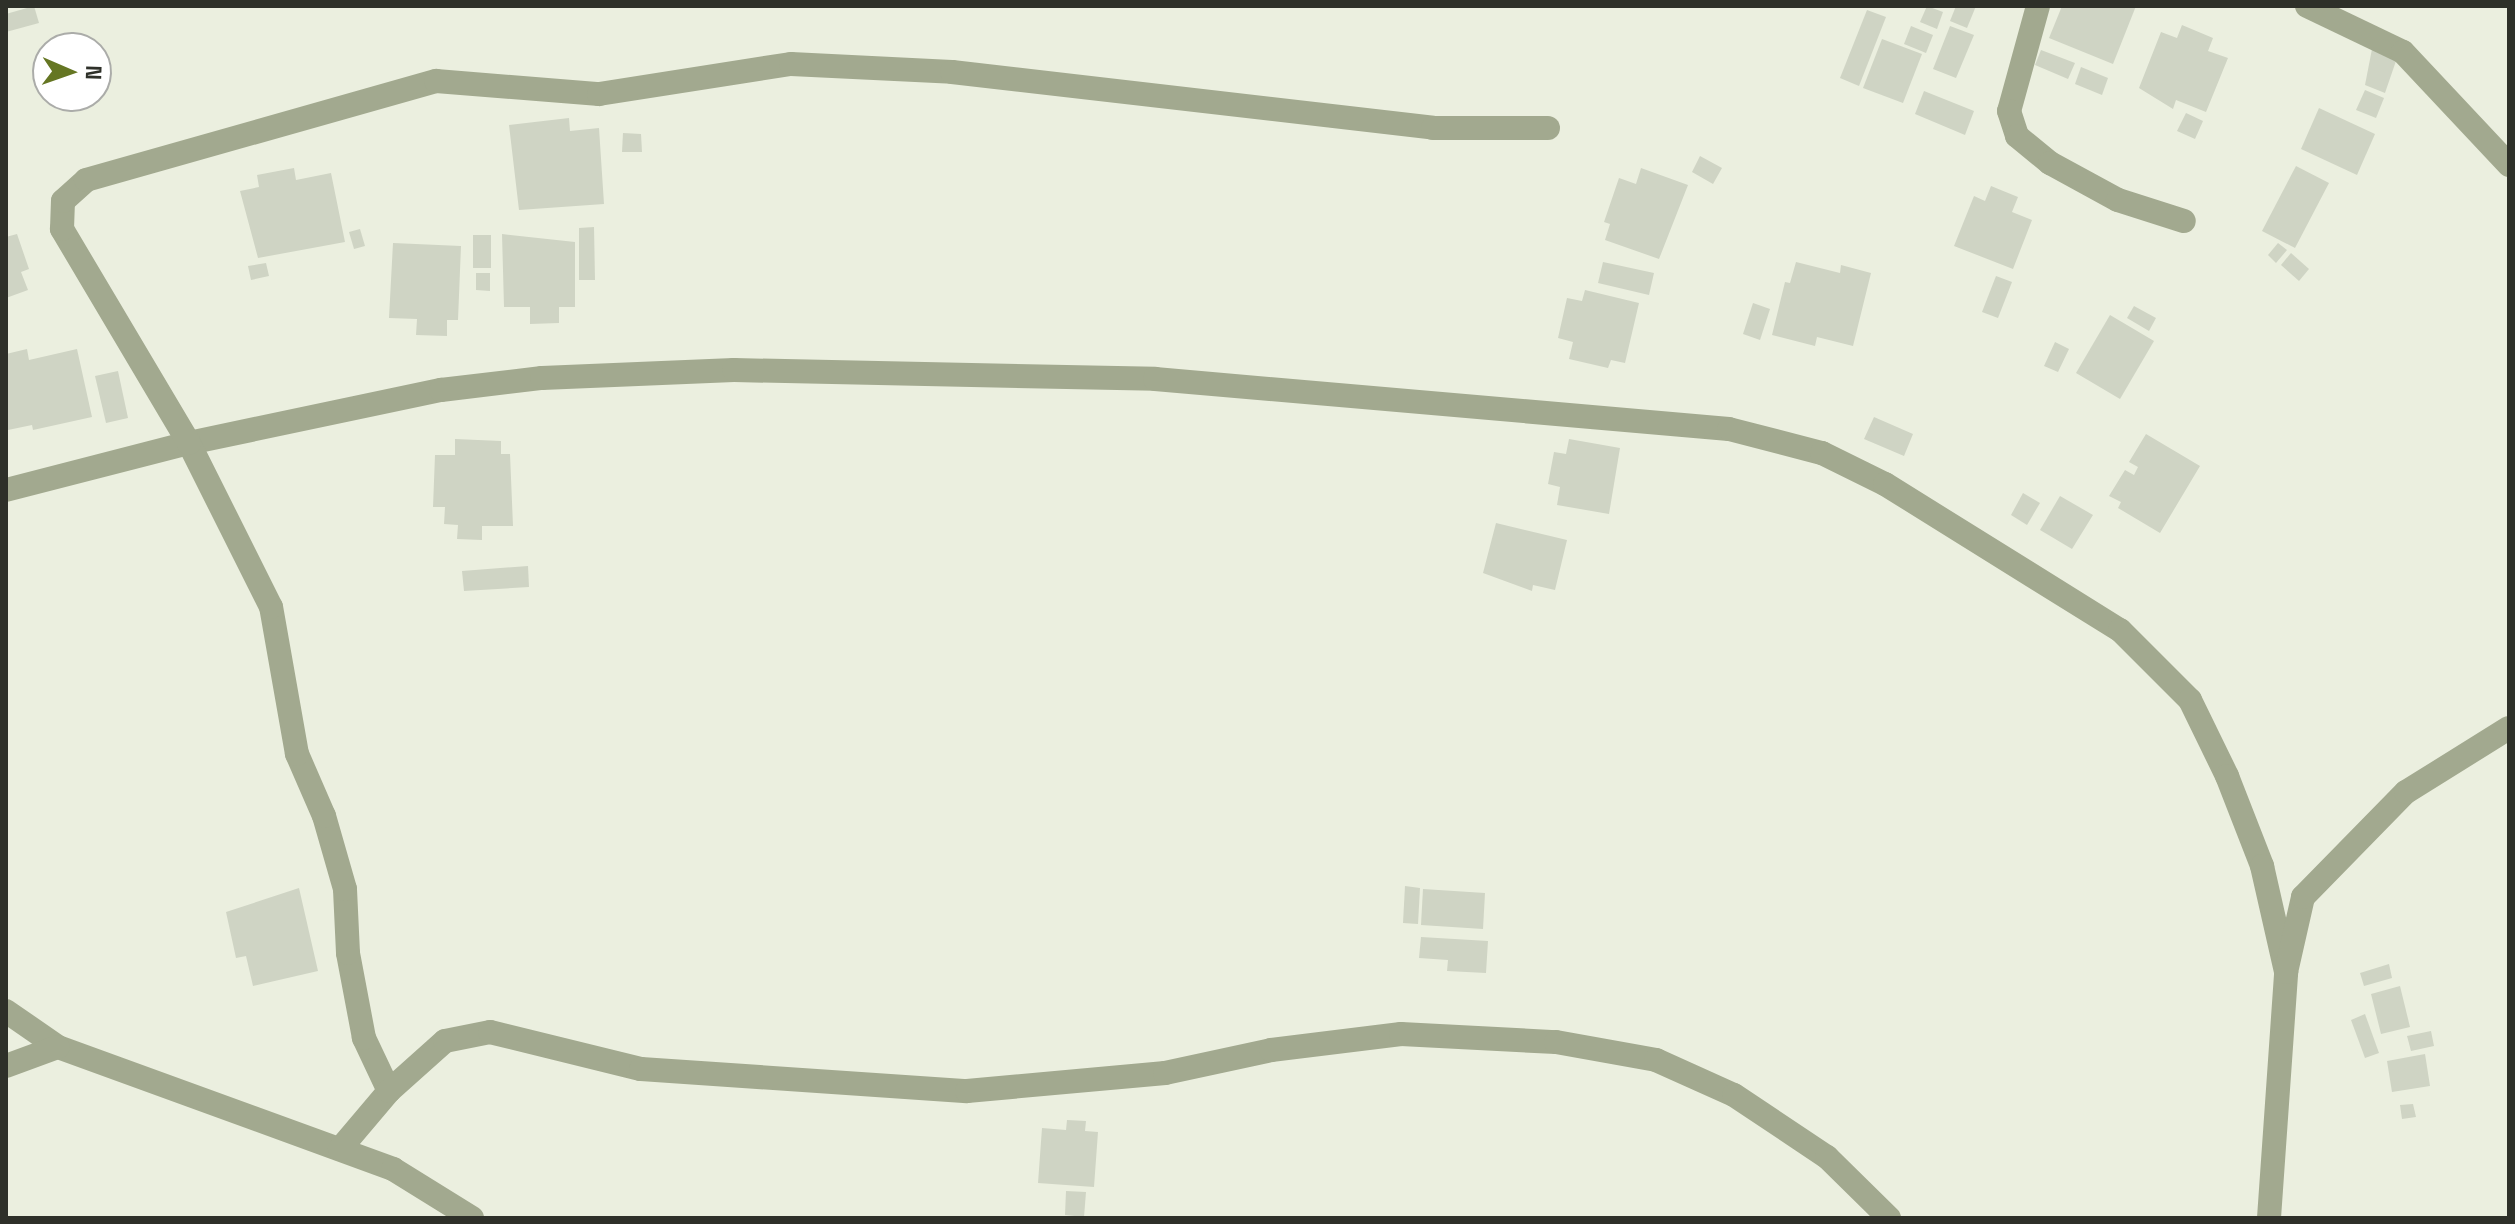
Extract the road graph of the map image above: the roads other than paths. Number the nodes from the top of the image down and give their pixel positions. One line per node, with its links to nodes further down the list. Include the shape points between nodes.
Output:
1 (2038, 6): 5 (street, via 2009,111 2017,136 2050,163 2118,200)
2 (2307, 6): 4 (street, via 2403,52)
3 (1548, 128): 6 (street, via 1433,128 952,72 791,64 599,94 436,81 86,180 63,201 62,229)
4 (2509, 165)
5 (2184, 221)
6 (189, 443): 7 (street); 9 (street, via 441,390 542,378 734,370 1155,379 1729,429 1822,453 1885,484 2120,630 2190,700 2227,776 2262,866); 13 (street, via 271,607 297,754 324,816 345,889 348,953 364,1038)
7 (6, 490)
8 (2509, 728): 9 (street, via 2406,792 2303,897)
9 (2286, 972): 15 (street)
10 (6, 1011): 11 (street)
11 (58, 1047): 12 (street); 14 (street)
12 (6, 1066)
13 (389, 1091): 14 (street); 17 (street, via 445,1041 490,1032 641,1069 967,1091 1165,1073 1271,1050 1401,1034 1556,1042 1656,1060 1734,1095 1827,1157)
14 (340, 1149): 16 (street, via 393,1169)
15 (2274, 1215)
16 (472, 1218)
17 (1889, 1218)

